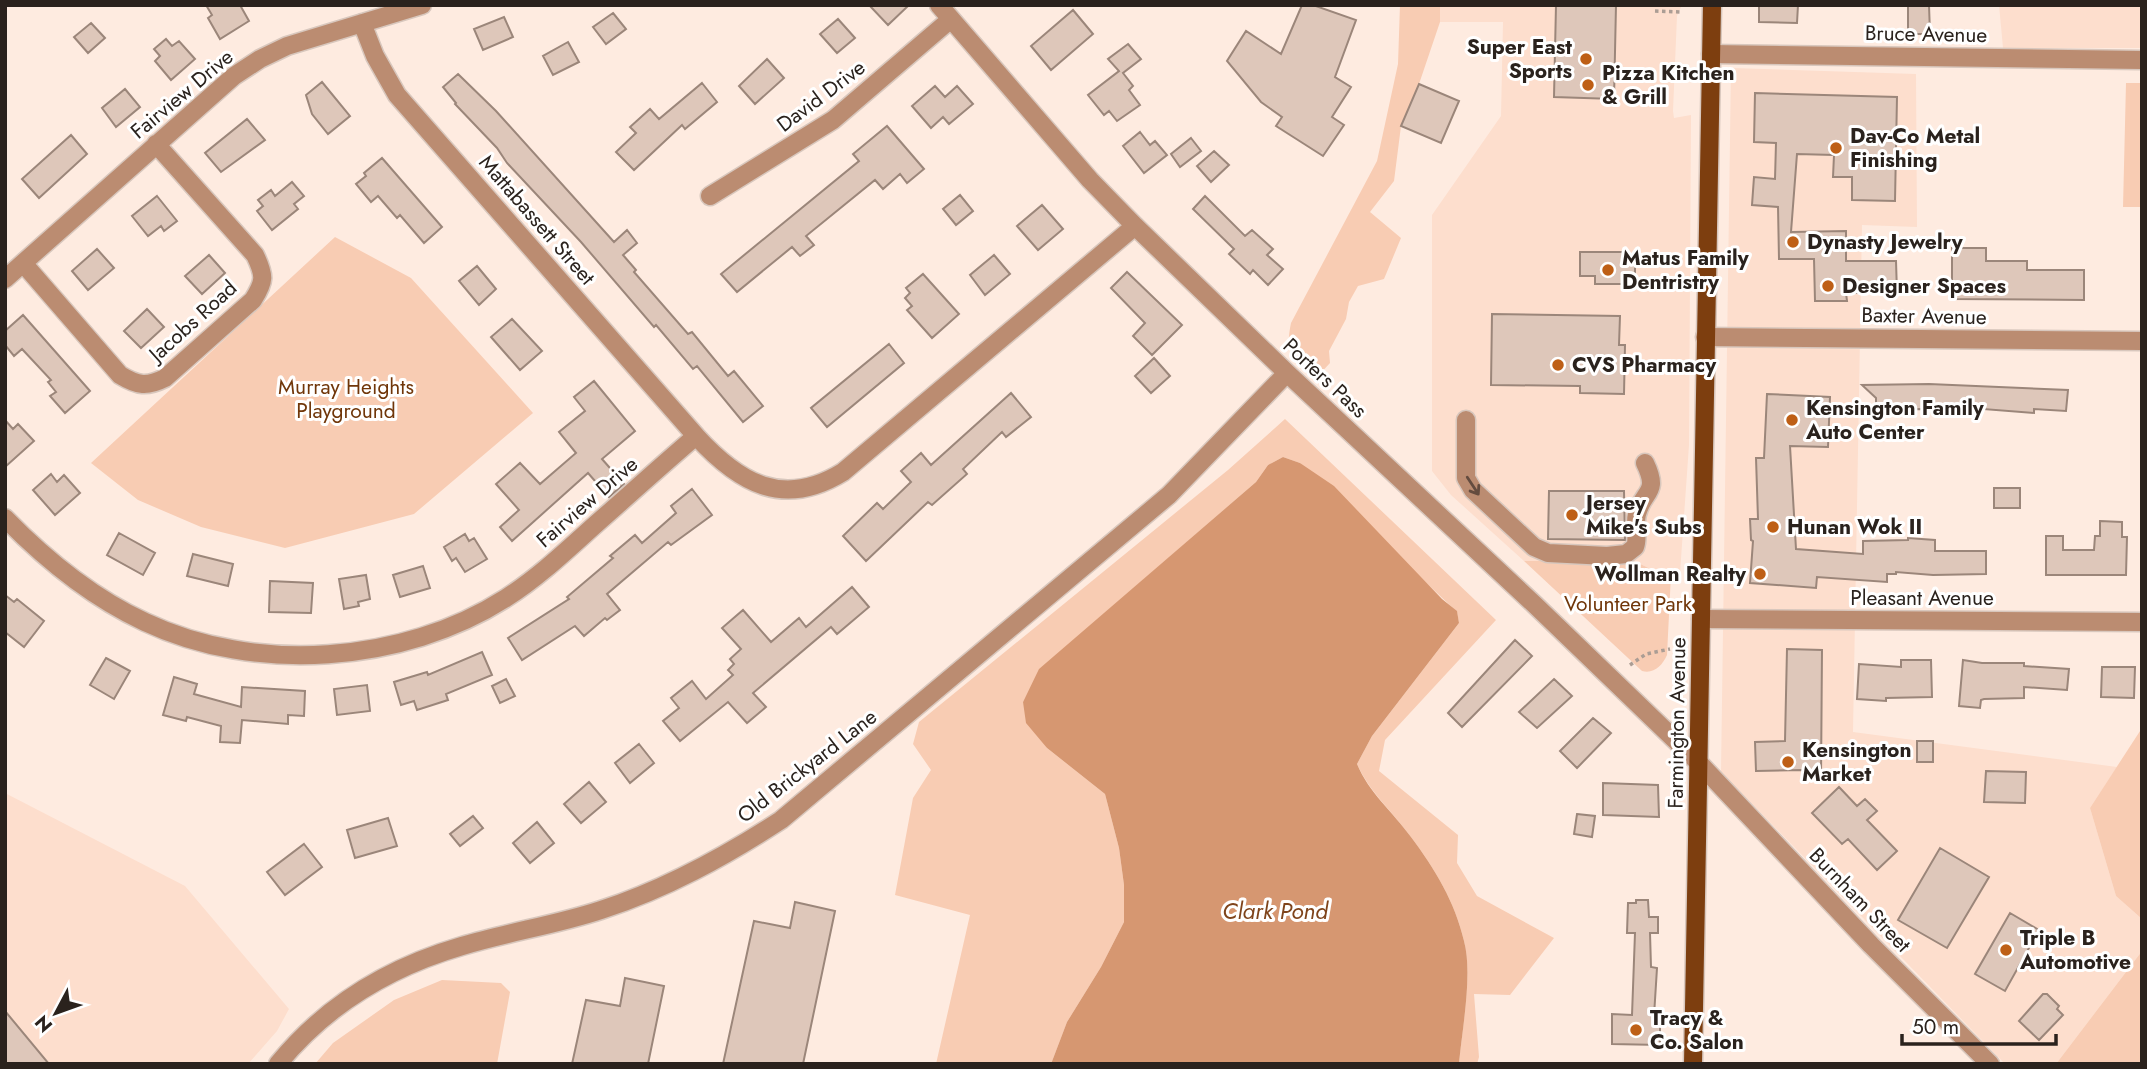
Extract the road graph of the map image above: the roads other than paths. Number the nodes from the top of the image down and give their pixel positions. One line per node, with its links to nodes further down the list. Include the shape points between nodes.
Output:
1 (422, 5): 5 (street, Fairview Drive)
2 (939, 5): 4 (street, Porters Pass)
3 (1712, 5): 6 (main road, Farmington Avenue)
4 (951, 19): 9 (street, David Drive, via 833,120); 10 (street, Porters Pass)
5 (362, 23): 8 (street, Fairview Drive, via 313,36 260,59); 17 (street, Mattabassett Street, via 397,94)
6 (1710, 54): 7 (street, Bruce Avenue); 13 (main road, Farmington Avenue)
7 (2142, 60)
8 (156, 144): 11 (street, Fairview Drive); 11 (street, Jacobs Road, via 255,255 263,271 262,285 253,300 165,378 150,385 135,384 120,375)
9 (710, 196)
10 (1135, 226): 15 (street, Porters Pass); 17 (street, via 843,472 824,483 779,490 756,483 733,471)
11 (23, 263): 12 (street, Fairview Drive)
12 (5, 279)
13 (1705, 337): 14 (street, Baxter Avenue); 20 (main road, Farmington Avenue)
14 (2142, 341)
15 (1287, 373): 22 (street, Porters Pass); 23 (street, Old Brickyard Lane, via 1169,495 781,820 693,873 647,894 412,963 326,1014)
16 (1466, 420): 18 (street, one-way to 18, via 1466,478 1473,491 1534,547 1548,553 1626,554 1635,547 1637,515 1649,494 1651,476)
17 (696, 436): 19 (street, Fairview Drive, via 506,598 434,633 355,651 270,654 186,638 98,596 46,558)
18 (1645, 463)
19 (5, 518)
20 (1701, 619): 21 (street, Pleasant Avenue); 22 (main road, Farmington Avenue)
21 (2142, 622)
22 (1700, 764): 24 (main road, Farmington Avenue); 25 (street, Burnham Street)
23 (278, 1064)
24 (1693, 1064)
25 (1990, 1064)

